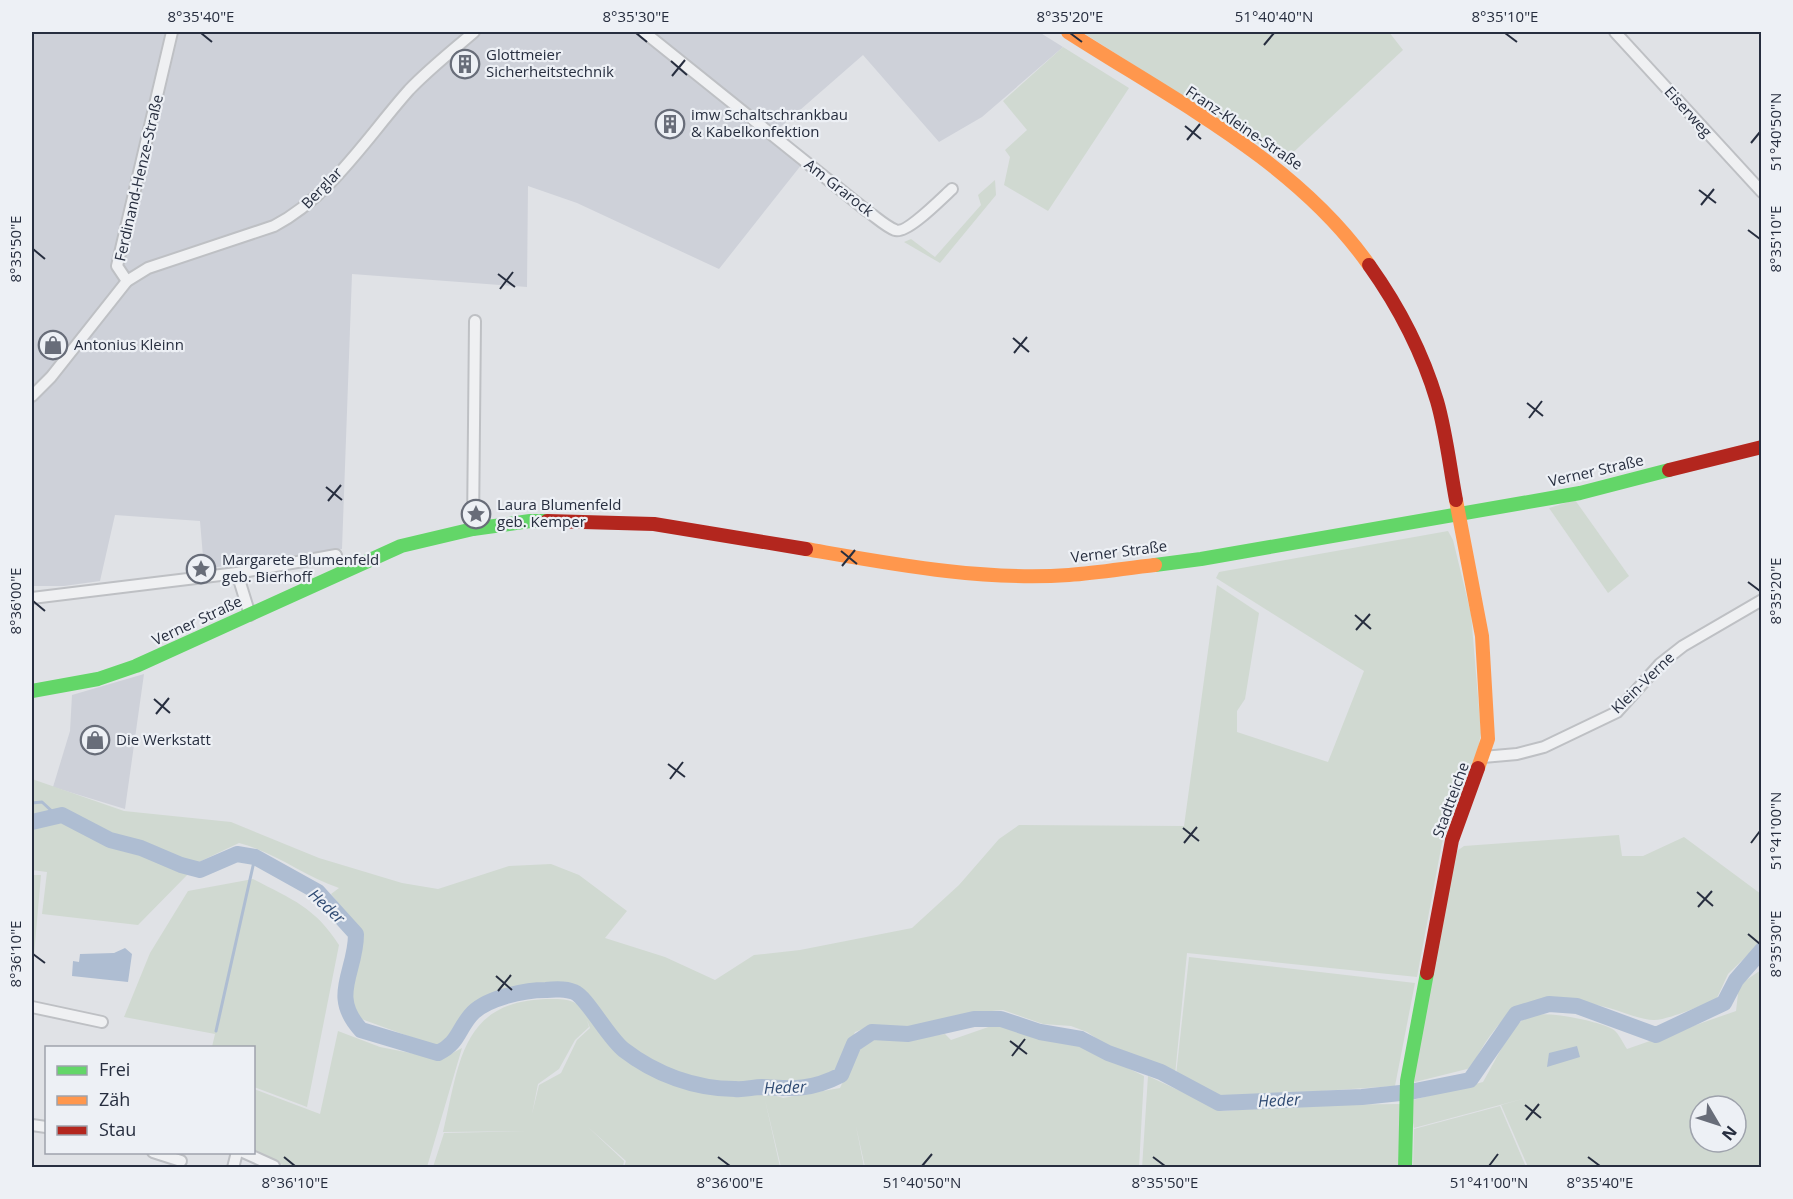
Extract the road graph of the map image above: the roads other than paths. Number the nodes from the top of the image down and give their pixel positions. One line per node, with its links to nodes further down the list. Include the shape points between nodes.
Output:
1 (172, 32): 8 (street, Ferdinand-Henze-Straße, via 117,266)
2 (474, 32): 8 (street, Berglar, via 411,89 298,212 274,226 148,268)
3 (644, 32): 6 (street, Am Grarock, via 895,230 903,231)
4 (1068, 32): 12 (main road, Franz-Kleine-Straße, via 1293,181 1356,246 1404,317 1423,361 1437,402)
5 (1615, 32): 7 (street, Eiserweg)
6 (952, 189)
7 (1761, 192)
8 (127, 281): 10 (street, Ferdinand-Henze-Straße)
9 (475, 321): 13 (street)
10 (32, 396)
11 (1761, 447): 12 (main road, Verner Straße, via 1580,492)
12 (1458, 514): 13 (main road, Verner Straße, via 1201,559 1069,574 1000,575 919,568 654,524 530,521); 20 (main road, Stadtteiche, via 1482,636 1489,723)
13 (473, 529): 18 (main road, Verner Straße, via 401,546)
14 (336, 555): 15 (street, Verner Straße)
15 (237, 573): 16 (street, Verner Straße); 18 (street)
16 (32, 598)
17 (1761, 600): 20 (street, Klein-Verne, via 1683,646 1660,664 1617,712 1544,747)
18 (250, 615): 19 (main road, Verner Straße, via 136,666 98,679)
19 (32, 691)
20 (1484, 757): 27 (main road, Stadtteiche, via 1452,840 1407,1081)
21 (32, 1007): 22 (street)
22 (102, 1022)
23 (160, 1154): 25 (street)
24 (247, 1154): 26 (street)
25 (181, 1160)
26 (274, 1166)
27 (1405, 1167)

